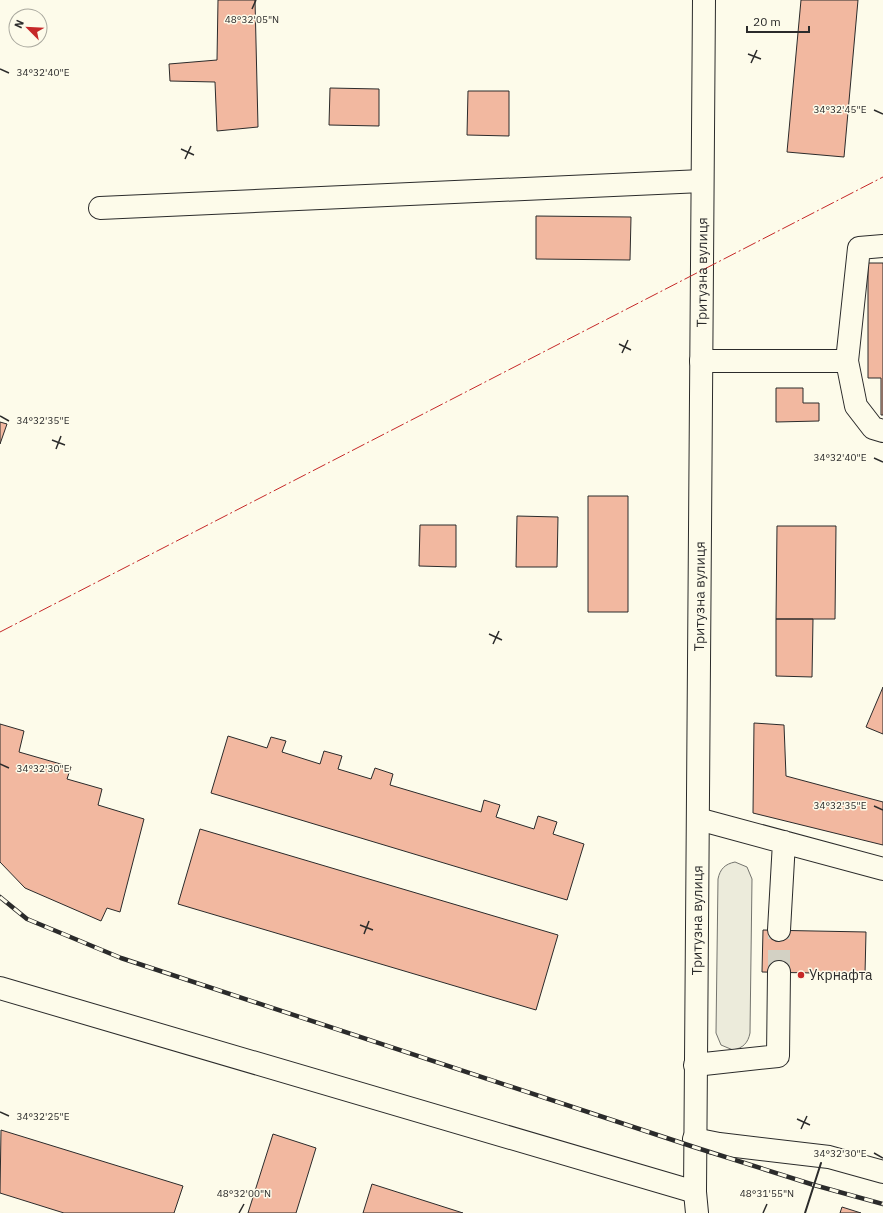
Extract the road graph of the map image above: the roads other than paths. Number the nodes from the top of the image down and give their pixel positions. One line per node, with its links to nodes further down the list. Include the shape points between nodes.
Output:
1 (704, 0): 2 (main road, Тритузна вулиця)
2 (702, 181): 3 (main road); 5 (main road, Тритузна вулиця)
3 (100, 208)
4 (883, 246): 6 (main road, via 859,248)
5 (701, 361): 6 (main road); 8 (main road, Тритузна вулиця)
6 (847, 361): 7 (main road, via 856,406 872,428)
7 (883, 431)
8 (698, 818): 9 (main road); 14 (main road, Тритузна вулиця)
9 (784, 842): 10 (main road); 11 (main road)
10 (883, 870)
11 (779, 930)
12 (779, 972): 14 (main road, via 778,1056)
13 (0, 988): 17 (main road)
14 (695, 1065): 15 (main road, Тритузна вулиця)
15 (694, 1139): 16 (main road, via 829,1157); 17 (main road, Тритузна вулиця)
16 (883, 1172)
17 (696, 1203)

